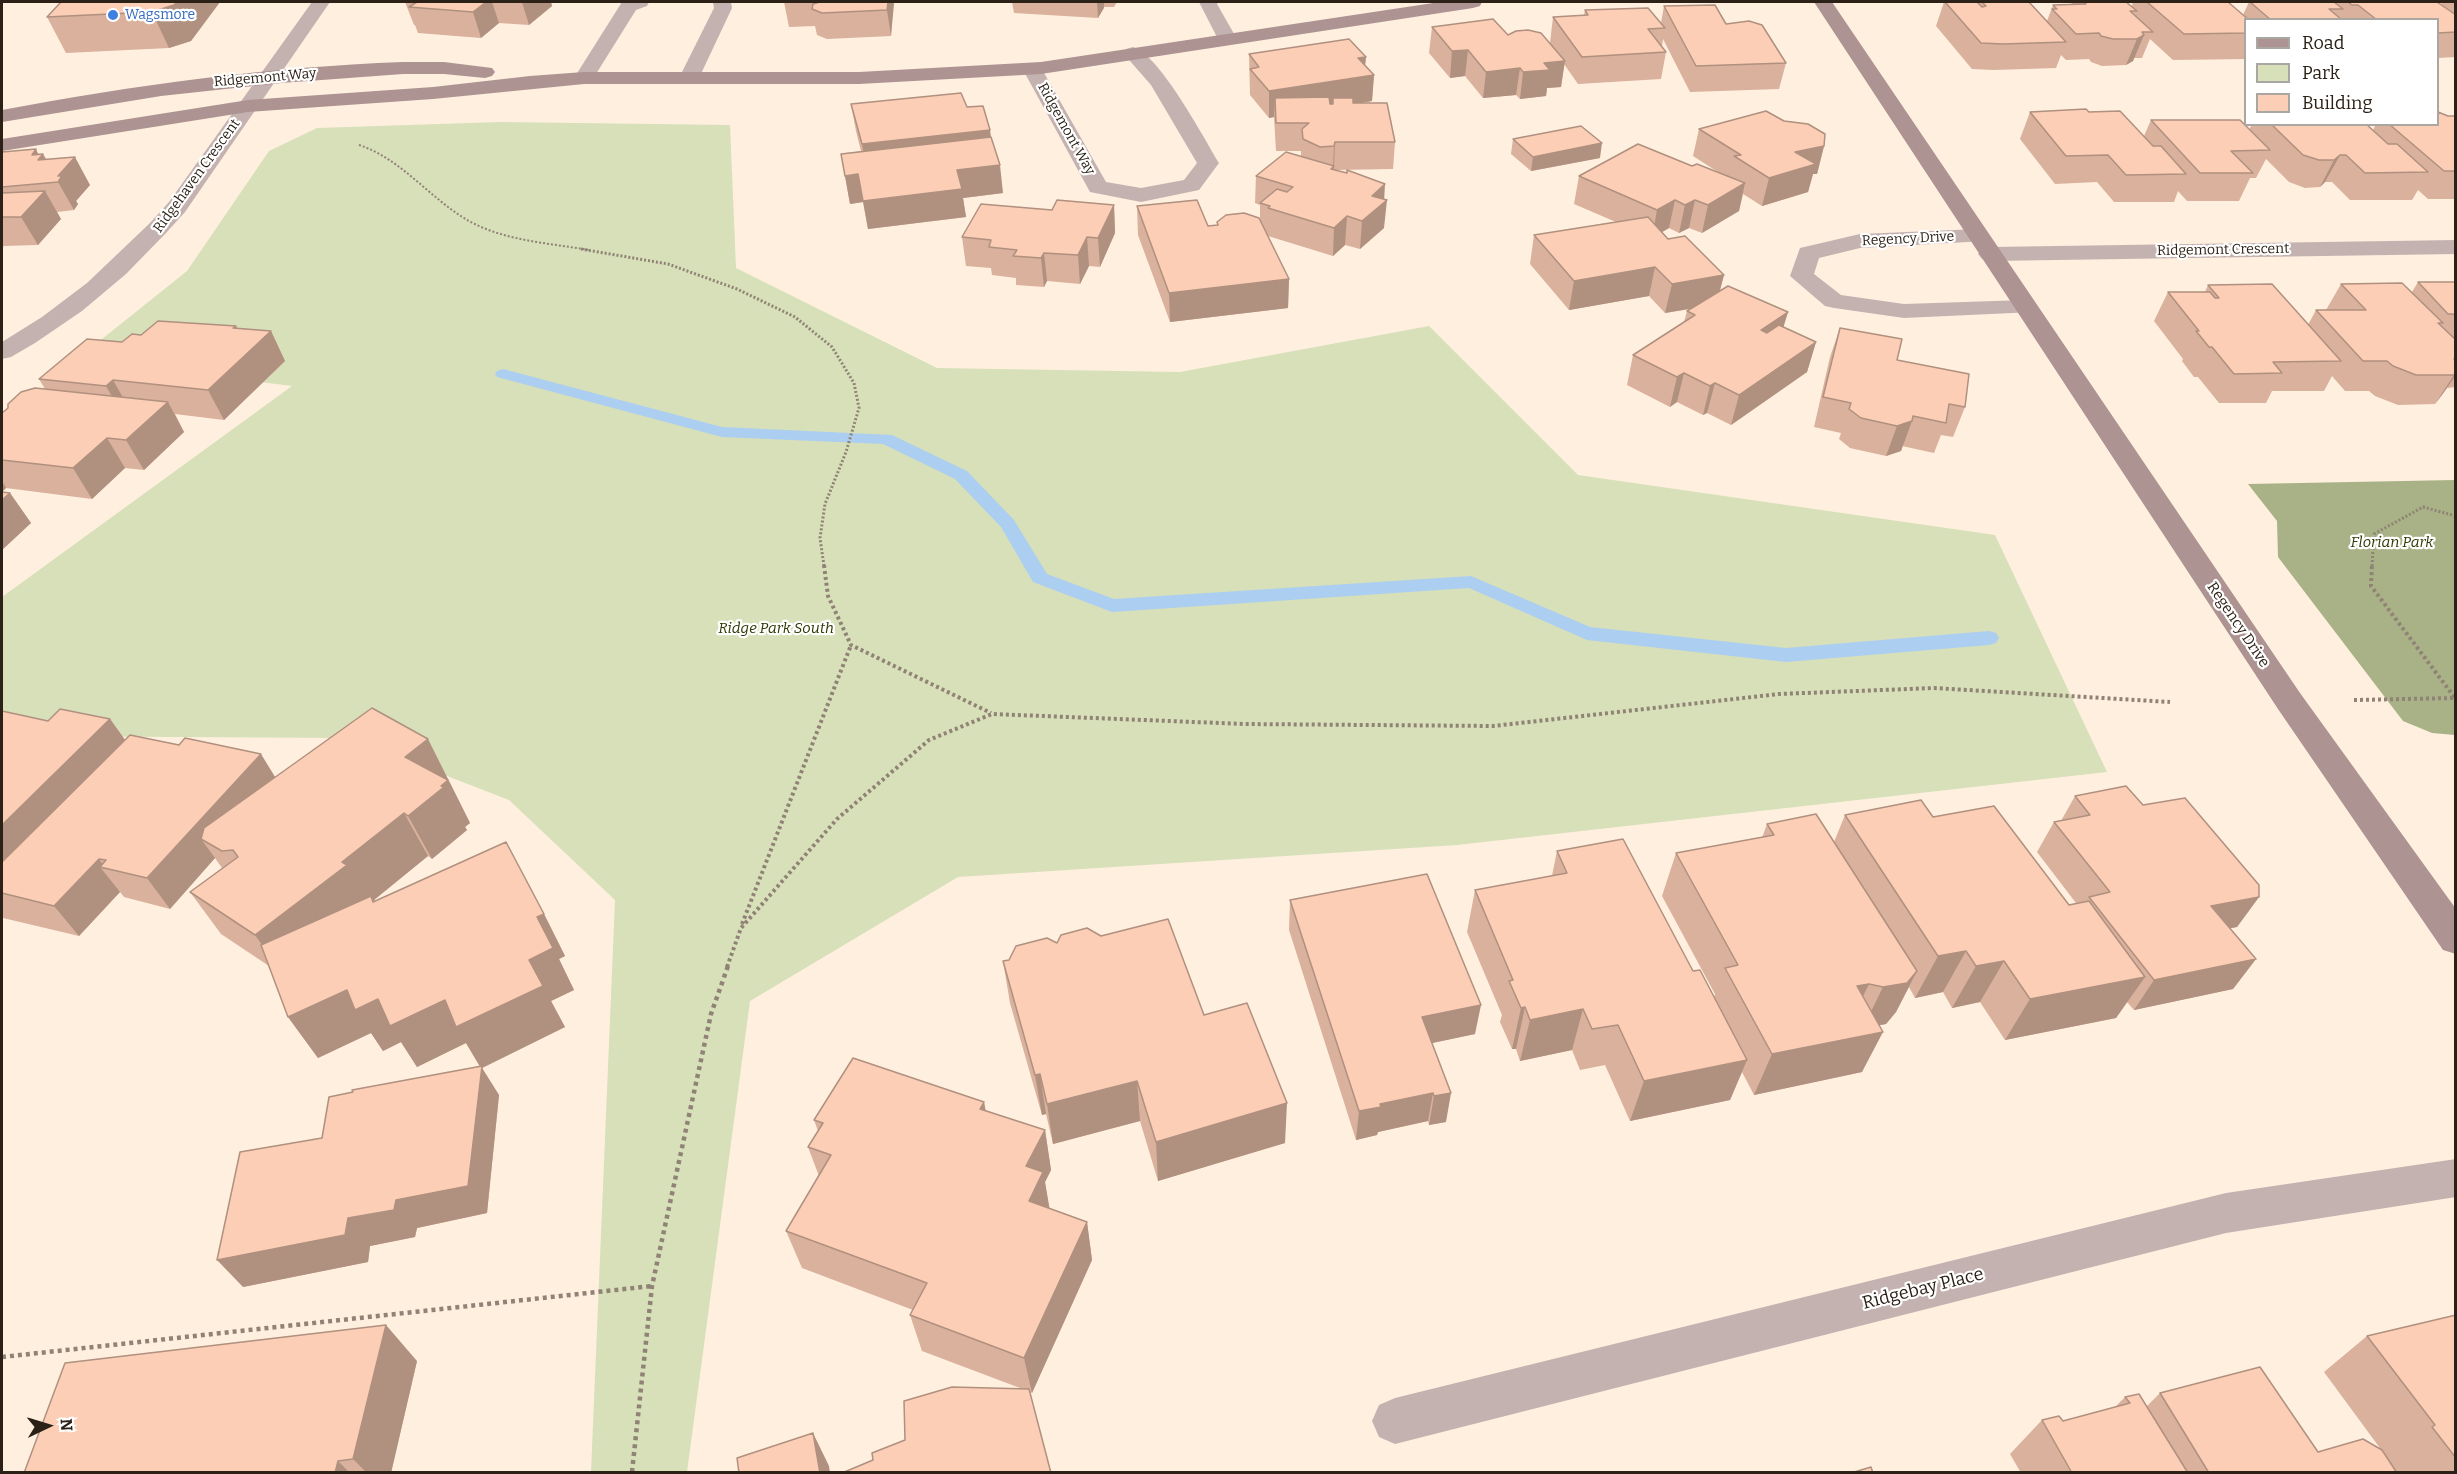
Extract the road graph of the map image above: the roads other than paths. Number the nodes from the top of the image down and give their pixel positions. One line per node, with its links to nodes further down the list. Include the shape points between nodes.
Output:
1 (321, 2): 10 (street, Ridgehaven Crescent)
2 (640, 2): 11 (street, via 629,6)
3 (722, 2): 12 (street, via 723,8)
4 (1209, 2): 7 (street)
5 (1473, 2): 7 (street, Ridgemont Way)
6 (1823, 2): 17 (street, Regency Drive)
7 (1227, 39): 8 (street, Ridgemont Way)
8 (1133, 53): 9 (street, Ridgemont Way); 9 (street, Ridgemont Way, via 1159,82 1208,163 1191,185 1141,195 1098,187)
9 (1032, 68): 12 (street, Ridgemont Way, via 859,78)
10 (267, 78): 13 (street, Ridgemont Way, via 441,69 474,70); 14 (street, Ridgehaven Crescent); 15 (street, Ridgemont Way, via 145,91)
11 (584, 78): 12 (street, Ridgemont Way); 13 (street, Ridgemont Way)
12 (689, 78)
13 (530, 82): 14 (street, Ridgemont Way)
14 (248, 106): 16 (street, Ridgemont Way); 20 (street, Ridgehaven Crescent, via 150,239 80,299)
15 (2, 116)
16 (2, 145)
17 (1984, 245): 18 (street, Ridgemont Crescent); 19 (street, Regency Drive); 19 (street, Regency Drive, via 1860,241 1808,253 1802,276 1834,301 1892,309)
18 (2456, 247)
19 (2025, 307): 21 (street, Regency Drive, via 2289,700)
20 (2, 352)
21 (2456, 939)
22 (2456, 1178): 23 (street, Ridgebay Place, via 2226,1213)
23 (1395, 1420)

